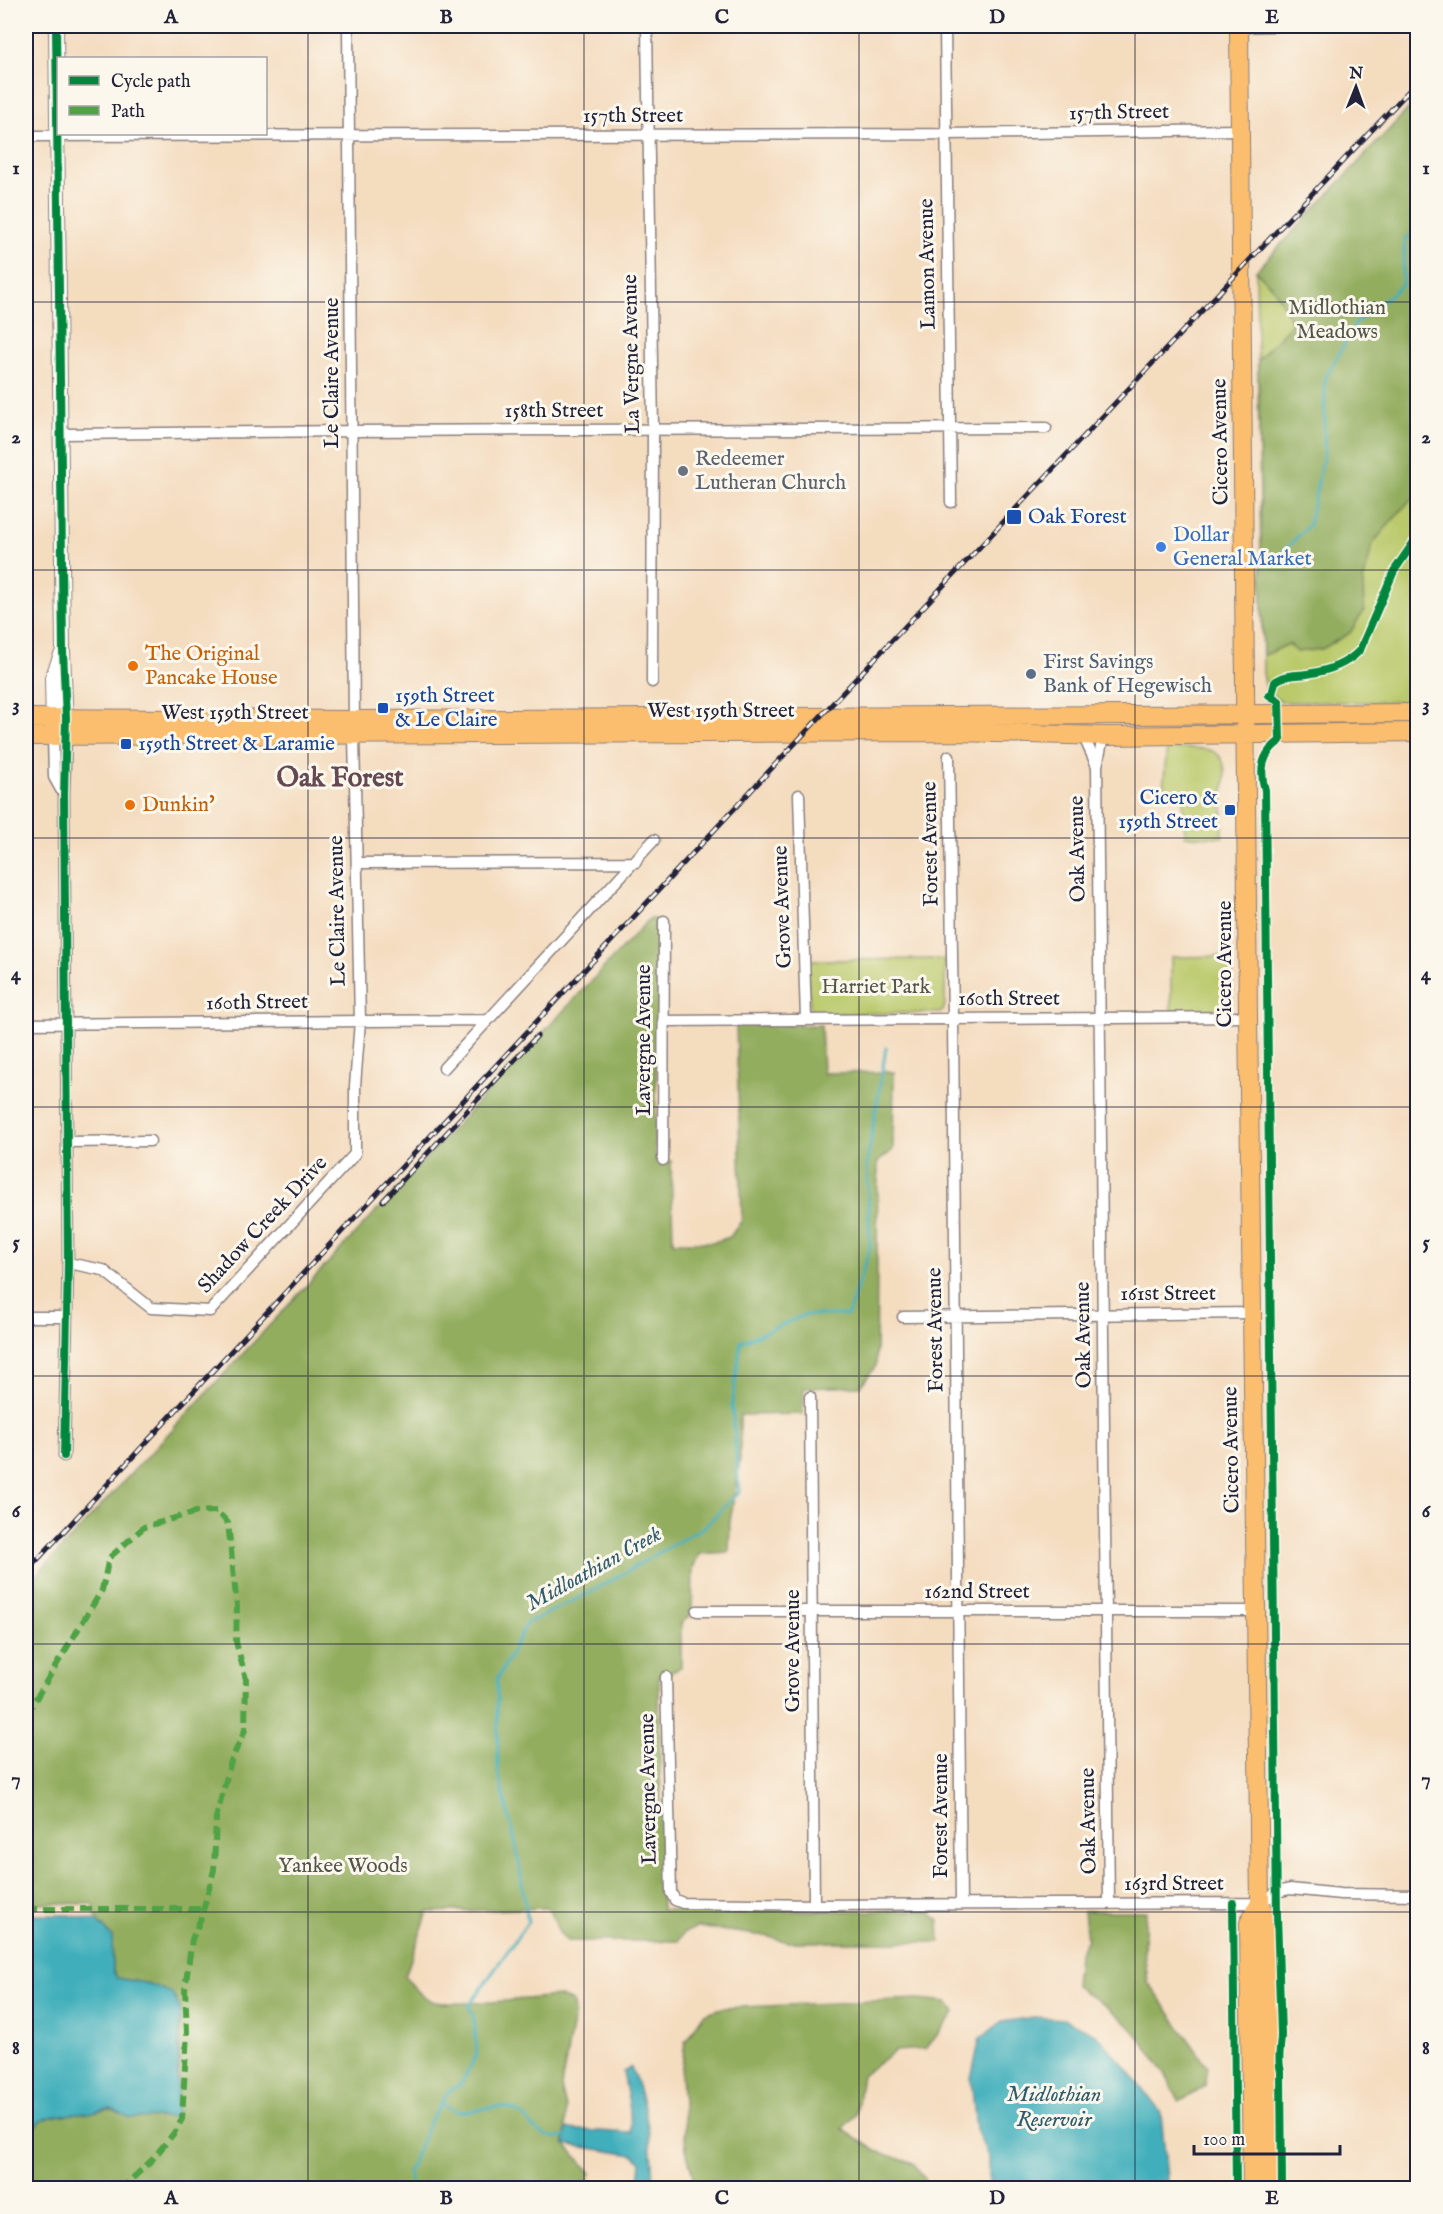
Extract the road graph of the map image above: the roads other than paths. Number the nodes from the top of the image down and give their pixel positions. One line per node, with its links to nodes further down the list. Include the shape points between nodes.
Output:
1 (56, 26): 11 (street)
2 (348, 26): 9 (street, Le Claire Avenue)
3 (647, 26): 12 (street, La Vergne Avenue)
4 (945, 26): 8 (street, Lamon Avenue)
5 (1239, 26): 6 (street); 7 (main road, Cicero Avenue)
6 (1276, 26)
7 (1240, 130): 8 (street, 157th Street); 21 (main road, Cicero Avenue)
8 (946, 134): 12 (street, 157th Street); 14 (street, Lamon Avenue)
9 (349, 135): 11 (street, 157th Street); 12 (street, 157th Street); 16 (street, Le Claire Avenue)
10 (26, 136): 11 (street, 157th Street)
11 (57, 136): 17 (street)
12 (648, 136): 15 (street, La Vergne Avenue)
13 (1046, 428): 14 (street, 158th Street)
14 (950, 429): 15 (street, 158th Street); 18 (street, Lamon Avenue)
15 (653, 430): 16 (street, 158th Street); 19 (street, La Vergne Avenue)
16 (352, 431): 17 (street, 158th Street); 24 (street, Le Claire Avenue)
17 (61, 434): 23 (street)
18 (951, 502)
19 (652, 682)
20 (1418, 712): 21 (main road, West 159th Street)
21 (1246, 714): 24 (main road, West 159th Street); 26 (main road, Cicero Avenue)
22 (26, 718): 23 (main road, West 159th Street)
23 (60, 727): 24 (main road, West 159th Street); 28 (main road, West 159th Street); 45 (street)
24 (354, 728): 27 (main road, West 159th Street); 35 (street, Le Claire Avenue)
25 (1418, 732): 26 (main road, West 159th Street)
26 (1246, 734): 29 (main road, West 159th Street); 37 (main road, Cicero Avenue)
27 (1083, 735): 29 (main road, West 159th Street); 31 (street, Oak Avenue)
28 (26, 736)
29 (1107, 736): 31 (street, Oak Avenue)
30 (949, 756): 40 (street, Forest Avenue)
31 (1096, 766): 38 (street, Oak Avenue)
32 (799, 795): 39 (street, Grove Avenue)
33 (654, 840): 34 (street)
34 (636, 862): 35 (street); 41 (street)
35 (357, 863): 42 (street, Le Claire Avenue)
36 (664, 921): 43 (street, Lavergne Avenue)
37 (1248, 1017): 38 (street, 160th Street); 52 (main road, Cicero Avenue)
38 (1100, 1018): 40 (street, 160th Street); 53 (street, Oak Avenue)
39 (806, 1019): 40 (street, 160th Street); 43 (street, 160th Street)
40 (953, 1019): 54 (street, Forest Avenue)
41 (488, 1020): 42 (street, 160th Street); 46 (street)
42 (360, 1021): 45 (street, 160th Street); 47 (street, Le Claire Avenue)
43 (663, 1021): 50 (street, Lavergne Avenue)
44 (26, 1024): 45 (street, 160th Street)
45 (66, 1024): 49 (street)
46 (444, 1068)
47 (356, 1086): 51 (street, Shadow Creek Drive, via 355,1154 210,1311 151,1308 103,1270)
48 (150, 1141): 49 (street)
49 (67, 1142): 51 (street)
50 (663, 1160)
51 (68, 1263): 56 (street)
52 (1252, 1313): 53 (street, 161st Street); 64 (main road, Cicero Avenue)
53 (1104, 1314): 54 (street, 161st Street); 63 (street, Oak Avenue)
54 (956, 1316): 57 (street, 161st Street); 62 (street, Forest Avenue)
55 (26, 1317): 56 (street)
56 (67, 1317): 59 (street)
57 (903, 1317)
58 (810, 1396): 61 (street, Grove Avenue)
59 (64, 1456)
60 (697, 1611): 61 (street, 162nd Street)
61 (812, 1611): 62 (street, 162nd Street); 71 (street, Grove Avenue)
62 (959, 1611): 63 (street, 162nd Street); 69 (street, Forest Avenue)
63 (1106, 1611): 64 (street, 162nd Street); 70 (street, Oak Avenue)
64 (1257, 1611): 68 (main road, Cicero Avenue)
65 (666, 1677): 67 (street, Lavergne Avenue, via 670,1893)
66 (1418, 1895): 68 (street, 163rd Street, via 1290,1889)
67 (675, 1900): 71 (street, 163rd Street)
68 (1260, 1903): 70 (street, 163rd Street); 72 (main road, Cicero Avenue, via 1249,1923); 73 (main road, Cicero Avenue, via 1267,1923)
69 (961, 1904): 70 (street, 163rd Street); 71 (street, 163rd Street)
70 (1109, 1904)
71 (814, 1905)
72 (1252, 2188)
73 (1270, 2188)

